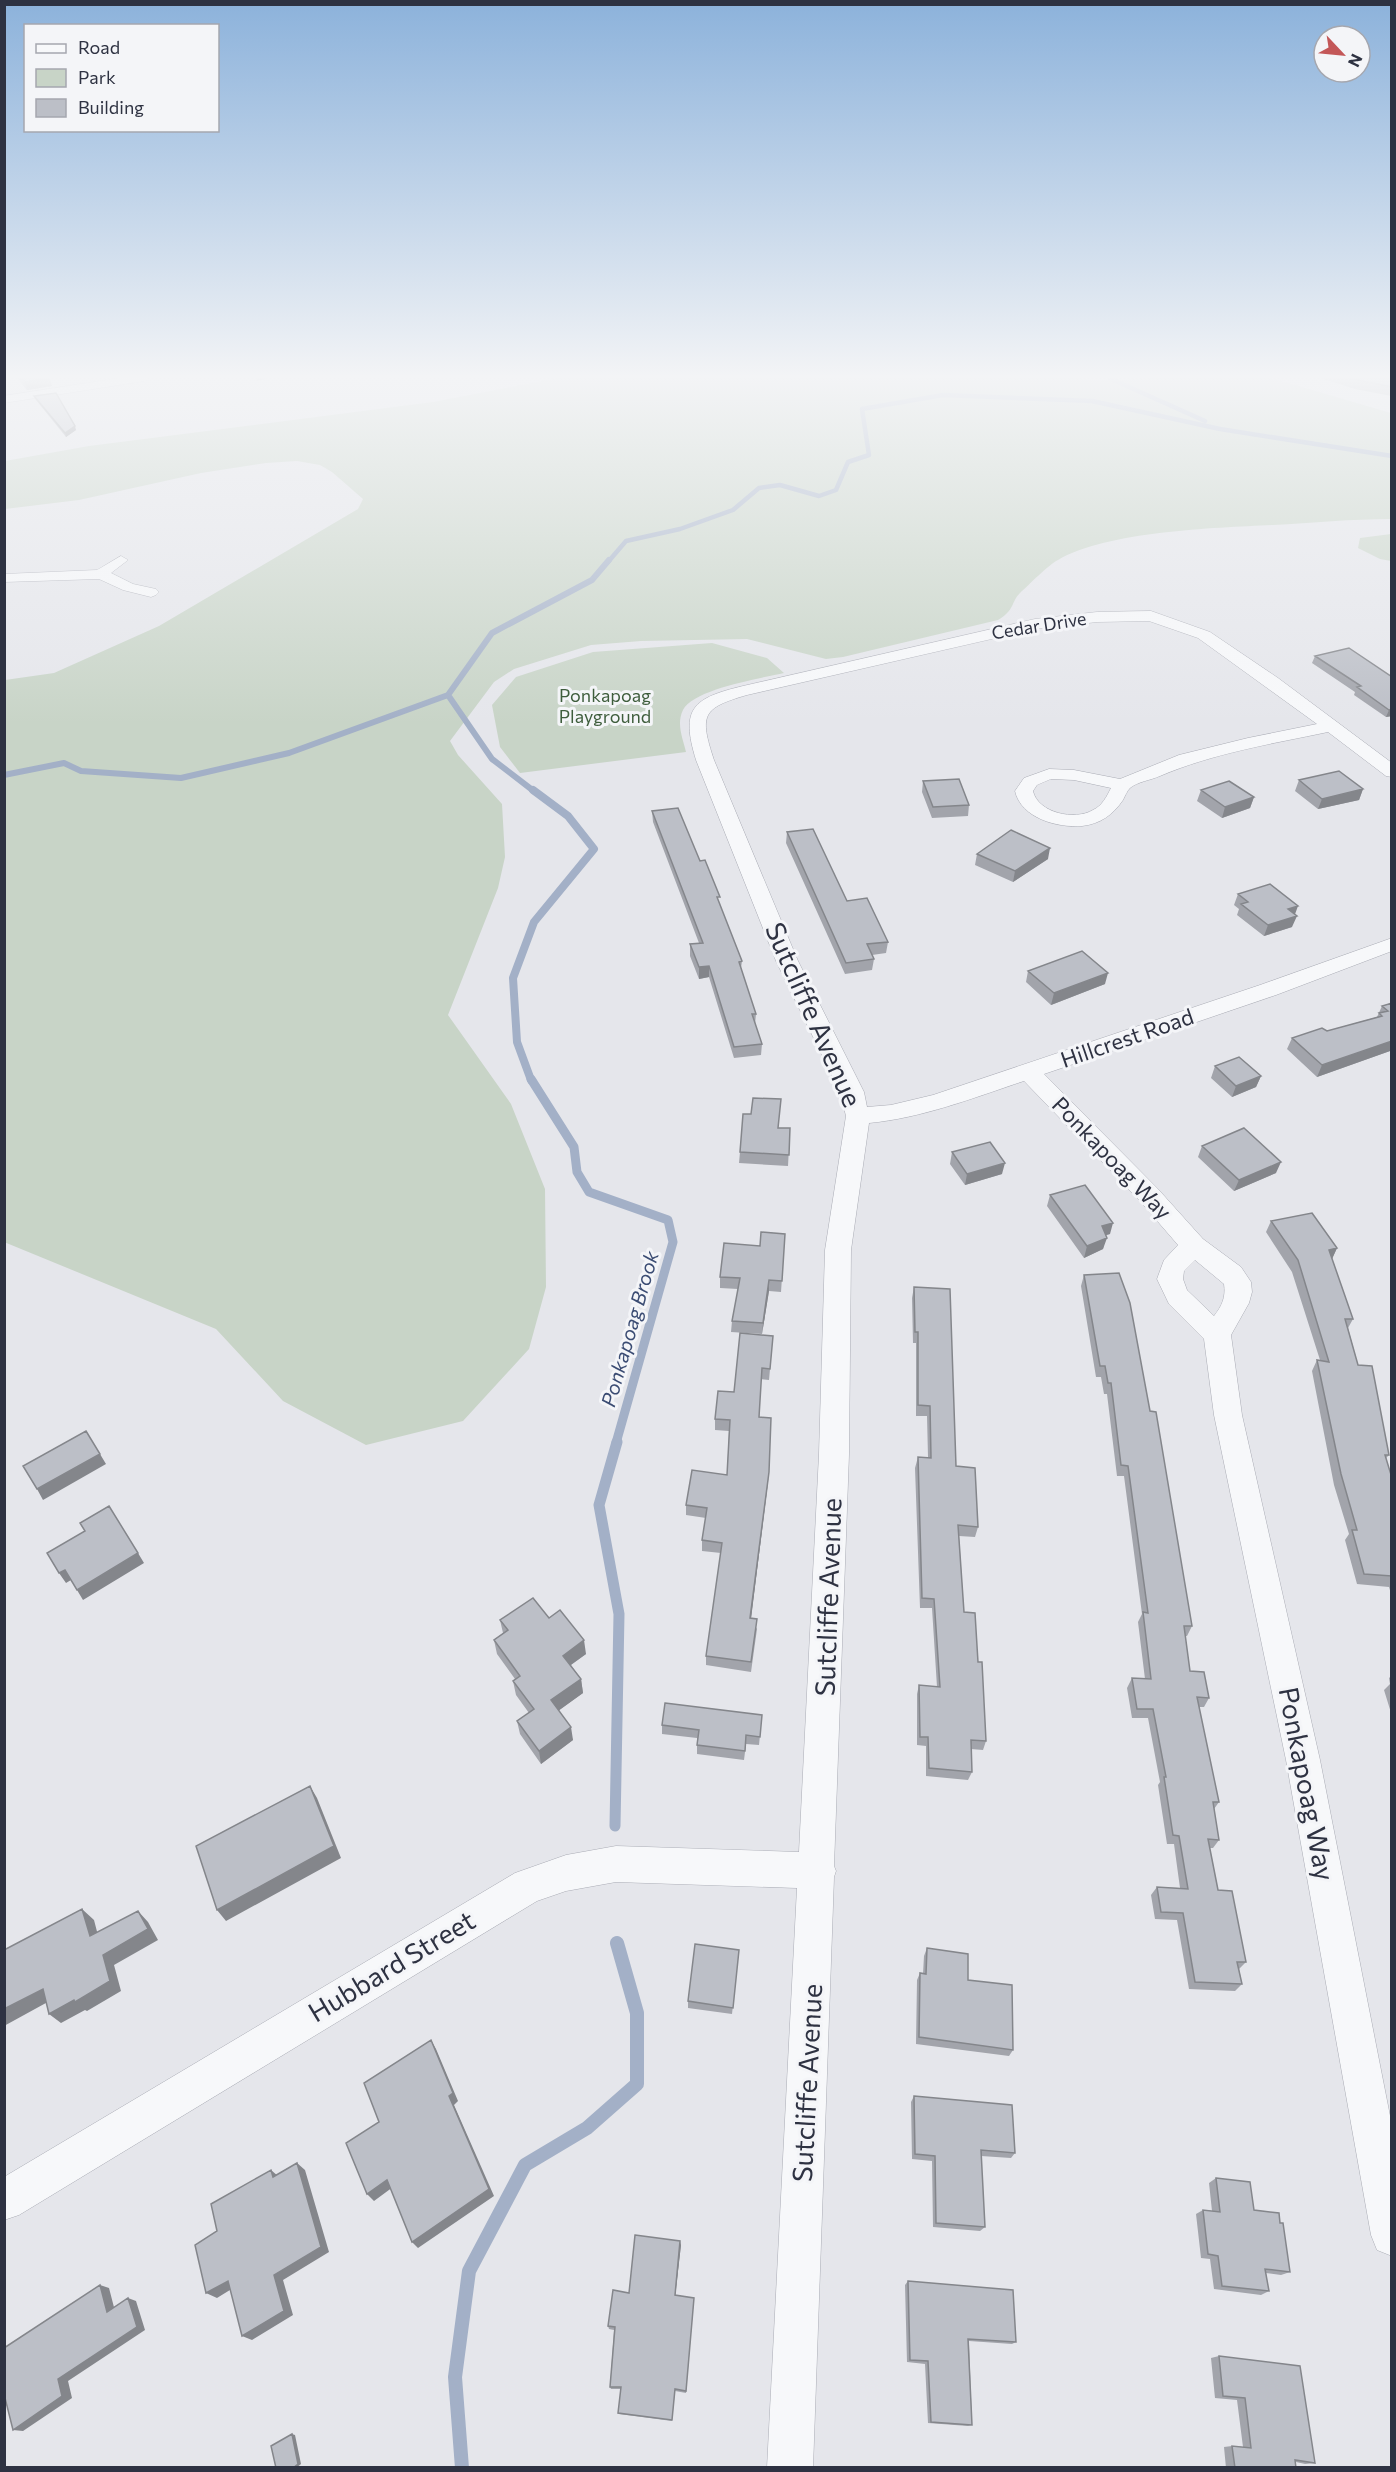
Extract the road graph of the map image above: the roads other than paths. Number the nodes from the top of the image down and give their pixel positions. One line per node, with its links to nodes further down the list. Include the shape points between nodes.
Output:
1 (121, 560): 2 (street)
2 (101, 574): 3 (street); 4 (street, via 128,587)
3 (4, 578)
4 (151, 592)
5 (1330, 727): 6 (street, Cedar Drive, via 1204,635 1151,616 1128,615 1035,624 722,697 703,709 695,723); 7 (street, Cedar Drive); 8 (street, via 1185,759)
6 (705, 760): 11 (street, Sutcliffe Avenue, via 787,961 852,1092)
7 (1392, 772)
8 (1122, 785): 8 (street, via 1048,774 1029,781 1022,794 1038,812 1074,821 1100,814)
9 (1392, 944): 10 (street, Hillcrest Road)
10 (1028, 1071): 11 (street, Hillcrest Road, via 937,1102); 12 (street, Ponkapoag Way)
11 (858, 1116): 14 (street, Sutcliffe Avenue, via 838,1250)
12 (1194, 1246): 13 (street, Ponkapoag Way, via 1229,1271 1239,1284 1234,1311); 13 (street, via 1171,1271 1170,1284 1179,1298)
13 (1217, 1334): 16 (street, Ponkapoag Way, via 1228,1415 1303,1760)
14 (818, 1871): 15 (street, Hubbard Street, via 616,1864 566,1873 528,1886); 17 (street, Sutcliffe Avenue)
15 (4, 2200)
16 (1392, 2235)
17 (790, 2468)

